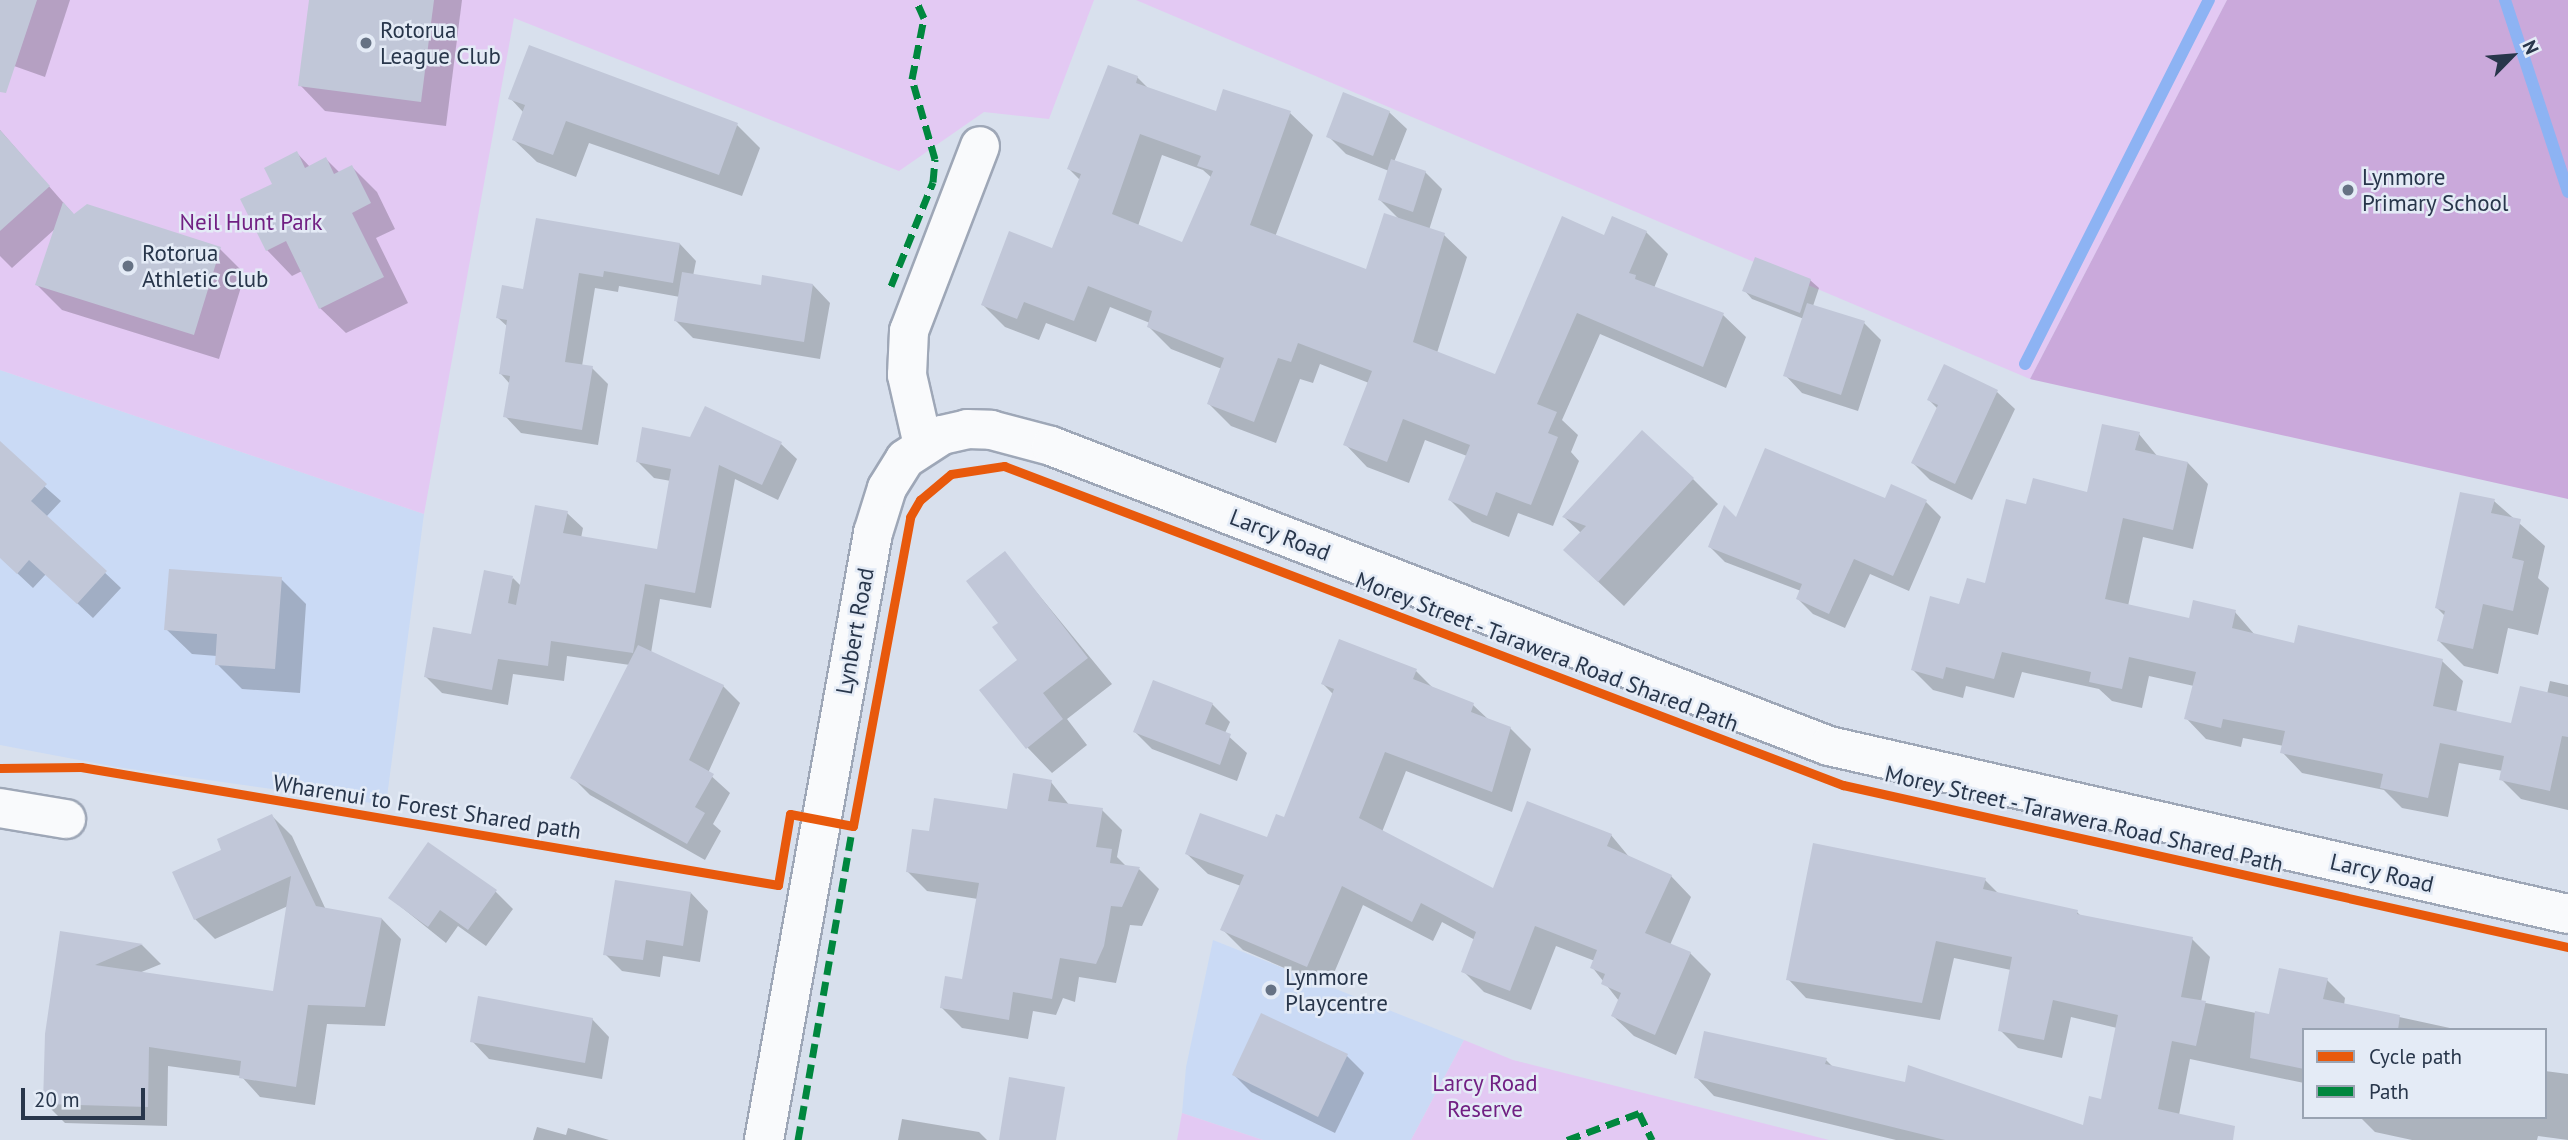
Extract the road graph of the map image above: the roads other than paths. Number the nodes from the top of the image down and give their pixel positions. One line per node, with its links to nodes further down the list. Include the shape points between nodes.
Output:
1 (980, 146): 2 (street, via 909,331 907,376)
2 (923, 445): 5 (street, Larcy Road, via 967,429 991,429 1036,440 1829,746); 6 (street, Lynbert Road, via 905,459 887,488 873,533)
3 (0, 808): 4 (street)
4 (66, 819)
5 (2568, 914)
6 (764, 1140)

